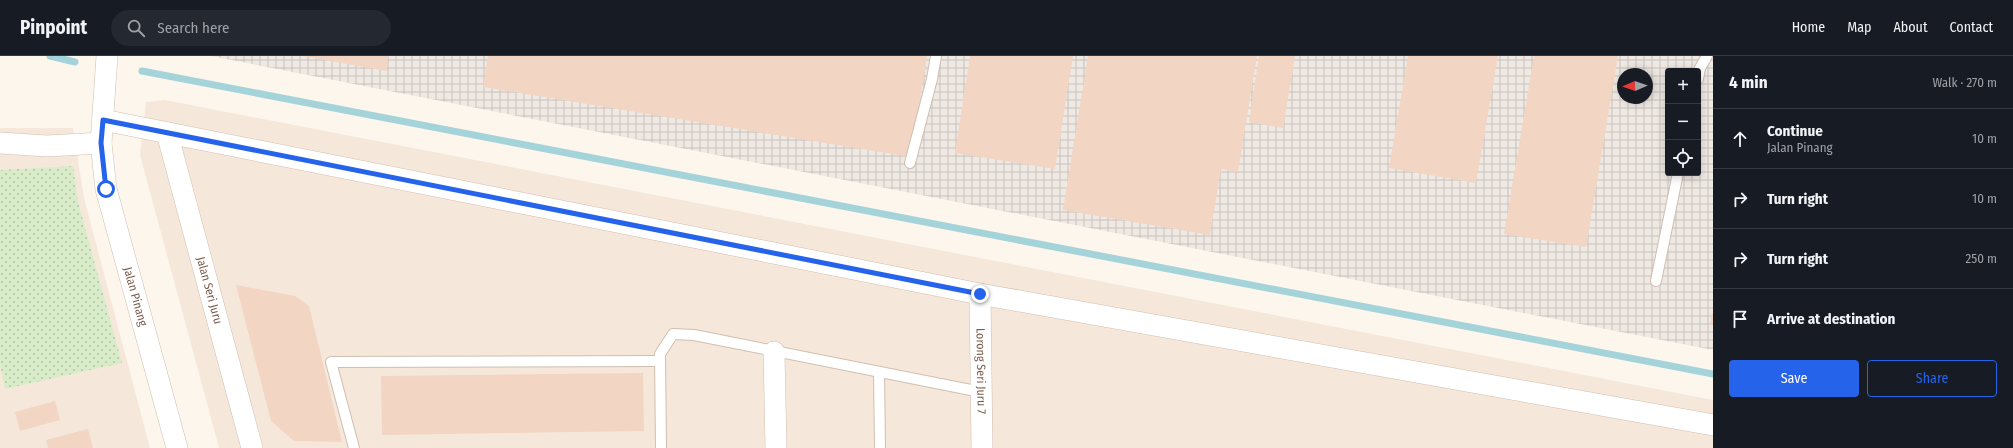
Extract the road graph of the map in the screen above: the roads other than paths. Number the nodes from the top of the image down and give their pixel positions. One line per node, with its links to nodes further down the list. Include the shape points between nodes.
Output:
1 (107, 56): 5 (street, Jalan Pinang)
2 (936, 56): 9 (lane)
3 (1708, 56): 4 (lane)
4 (1700, 68)
5 (103, 120): 6 (street); 8 (street, Jalan Pinang)
6 (167, 133): 12 (street); 19 (street, Jalan Seri Juru)
7 (0, 143): 8 (street, via 47,146)
8 (101, 143): 18 (street, Jalan Pinang, via 106,189)
9 (910, 163)
10 (1677, 176): 11 (lane)
11 (1656, 281)
12 (980, 294): 16 (street, Lorong Seri Juru 7); 17 (street)
13 (774, 352): 14 (lane, via 694,335 673,334 660,354); 15 (lane); 22 (street)
14 (660, 361): 20 (lane, via 331,362); 21 (lane)
15 (879, 372): 16 (lane); 23 (lane)
16 (981, 392): 24 (street, Lorong Seri Juru 7)
17 (1713, 424)
18 (177, 448)
19 (252, 448)
20 (354, 448)
21 (661, 448)
22 (776, 448)
23 (880, 448)
24 (982, 448)

